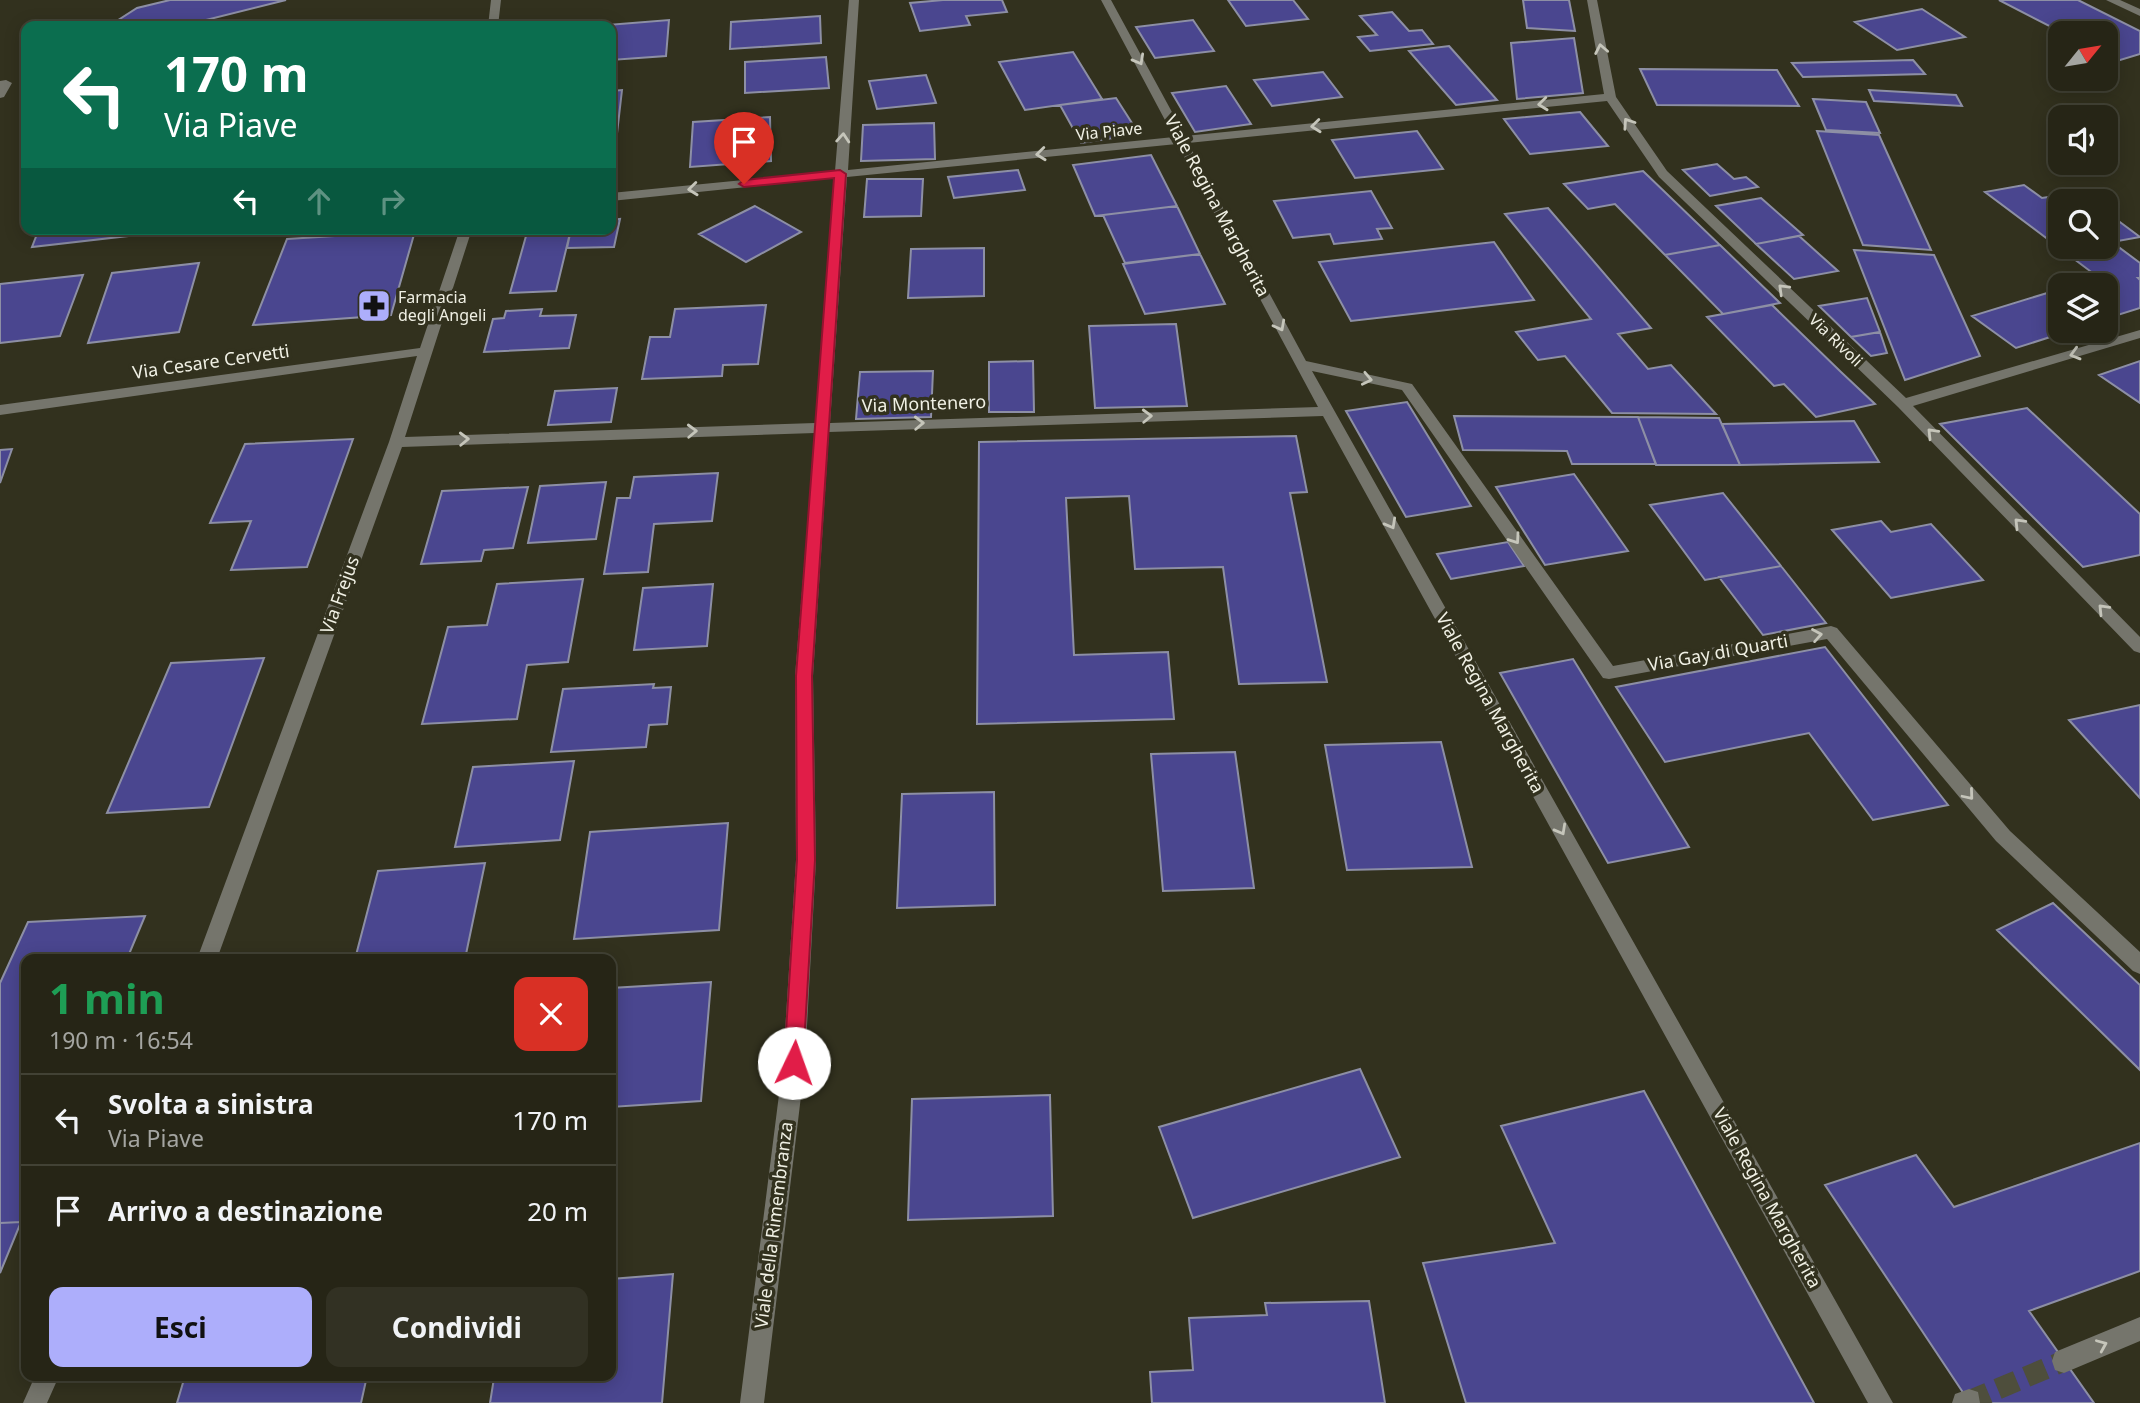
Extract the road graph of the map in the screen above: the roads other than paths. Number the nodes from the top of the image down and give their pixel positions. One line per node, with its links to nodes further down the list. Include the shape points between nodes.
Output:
1 (496, 0): 7 (street)
2 (854, 0): 12 (street, Viale della Rimembranza, one-way to 2)
3 (1106, 0): 11 (street, Viale Regina Margherita, one-way to 11)
4 (1592, 0): 10 (street, Via Rivoli, one-way to 4)
5 (2111, 0): 6 (street)
6 (2140, 13)
7 (494, 21)
8 (0, 84): 9 (street, via 6,83)
9 (0, 95)
10 (1611, 97): 11 (street, Via Piave, one-way to 11); 18 (street, Via Rivoli, one-way to 10, via 1663,174)
11 (1182, 139): 12 (street, Via Piave, one-way to 12); 17 (street, Viale Regina Margherita, one-way to 17)
12 (840, 174): 13 (street, Via Piave, one-way to 13); 21 (street, Viale della Rimembranza)
13 (616, 196)
14 (464, 235): 16 (street, Via Frejus)
15 (2140, 334): 18 (street, one-way to 18)
16 (426, 351): 19 (street, Via Cesare Cervetti); 22 (street, Via Frejus)
17 (1300, 364): 20 (street, Viale Regina Margherita); 25 (street, Via Gay di Quarti, one-way to 25, via 1407,387 1609,673 1831,632 2003,836)
18 (1903, 404): 23 (street, Via Rivoli, one-way to 18)
19 (0, 410)
20 (1327, 411): 21 (street, Via Montenero, one-way to 20); 31 (street, Viale Regina Margherita, one-way to 31)
21 (823, 426): 22 (street, Via Montenero, one-way to 21); 30 (street, Viale della Rimembranza, via 804,676 806,860 794,1063)
22 (396, 442): 24 (street, Via Frejus)
23 (2140, 646)
24 (209, 954)
25 (2140, 965)
26 (2140, 1329): 27 (street, one-way to 26)
27 (2064, 1361)
28 (45, 1381): 29 (street)
29 (35, 1403)
30 (752, 1403)
31 (1881, 1403)

